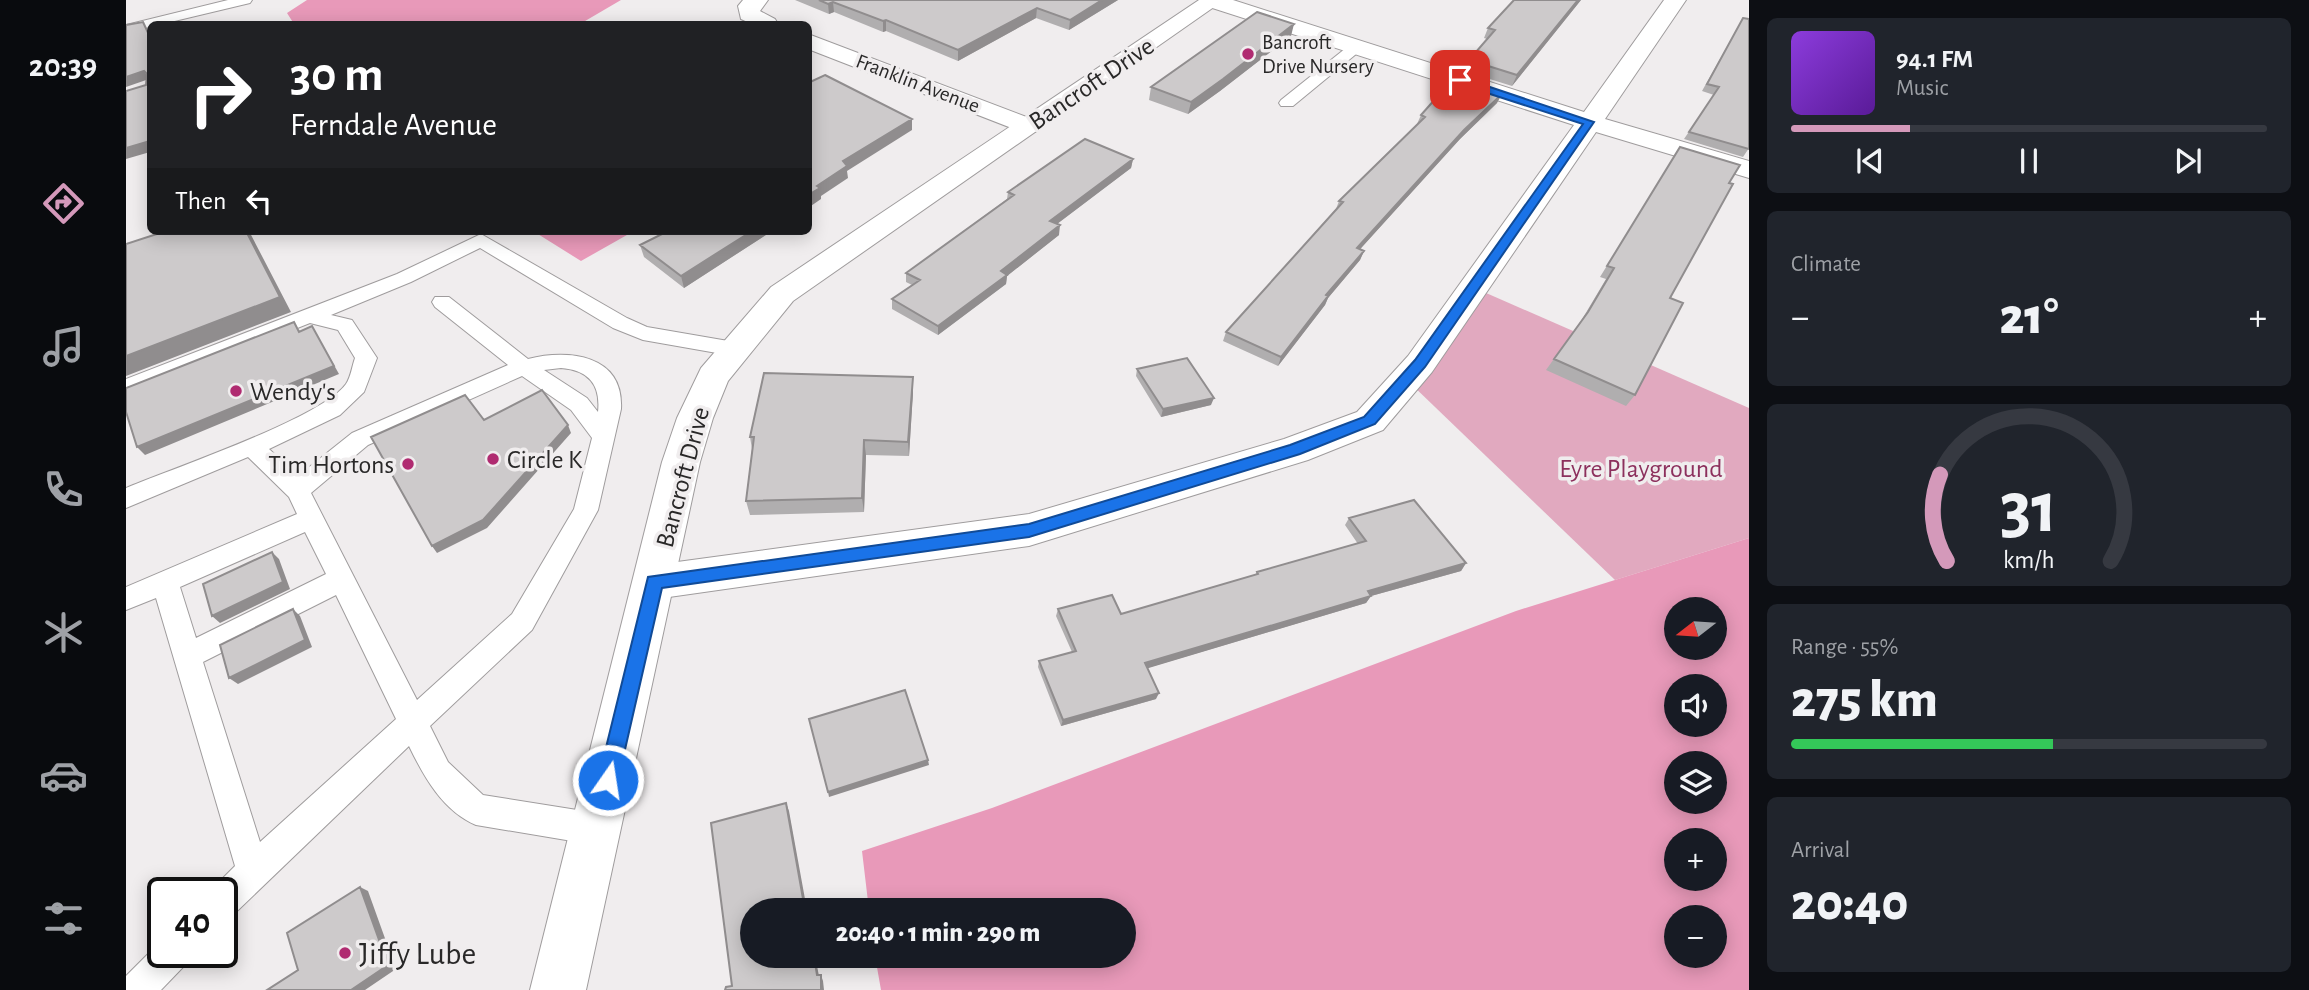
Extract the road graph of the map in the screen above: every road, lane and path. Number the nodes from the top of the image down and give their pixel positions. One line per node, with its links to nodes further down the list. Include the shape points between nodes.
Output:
1 (245, 0): 5 (lane)
2 (1212, 0): 10 (street); 13 (street, Bancroft Drive)
3 (1675, 0): 12 (street)
4 (753, 3): 6 (street, via 749,14)
5 (159, 21)
6 (762, 21)
7 (147, 24): 8 (lane)
8 (126, 29)
9 (812, 43): 13 (street, Franklin Avenue)
10 (1356, 47): 11 (lane); 12 (street)
11 (1287, 103)
12 (1589, 122): 14 (street); 26 (street, via 1420,363 1370,421 1295,450 1029,530)
13 (1028, 126): 17 (street, Bancroft Drive, via 782,294)
14 (1749, 170)
15 (442, 302): 18 (lane)
16 (309, 316): 17 (lane, via 404,278 481,240 643,333); 19 (lane); 20 (lane, via 345,326 366,358 356,387 332,409)
17 (734, 349): 26 (street, Bancroft Drive, via 713,376 695,418)
18 (524, 367): 21 (lane, via 360,439); 29 (lane, via 579,404 604,436 586,510 522,622)
19 (126, 388)
20 (251, 446): 21 (lane); 22 (lane)
21 (298, 491): 23 (lane)
22 (126, 498)
23 (312, 518): 24 (lane); 25 (lane)
24 (342, 579): 28 (lane); 29 (lane)
25 (165, 582): 27 (lane); 28 (lane)
26 (654, 582): 30 (street, Bancroft Drive)
27 (126, 599)
28 (187, 656): 31 (lane)
29 (413, 723): 30 (lane, via 437,772 476,809); 31 (lane)
30 (596, 829): 34 (street, Bancroft Drive)
31 (253, 871): 32 (lane)
32 (238, 886)
33 (158, 968): 35 (lane)
34 (558, 989)
35 (137, 990)

